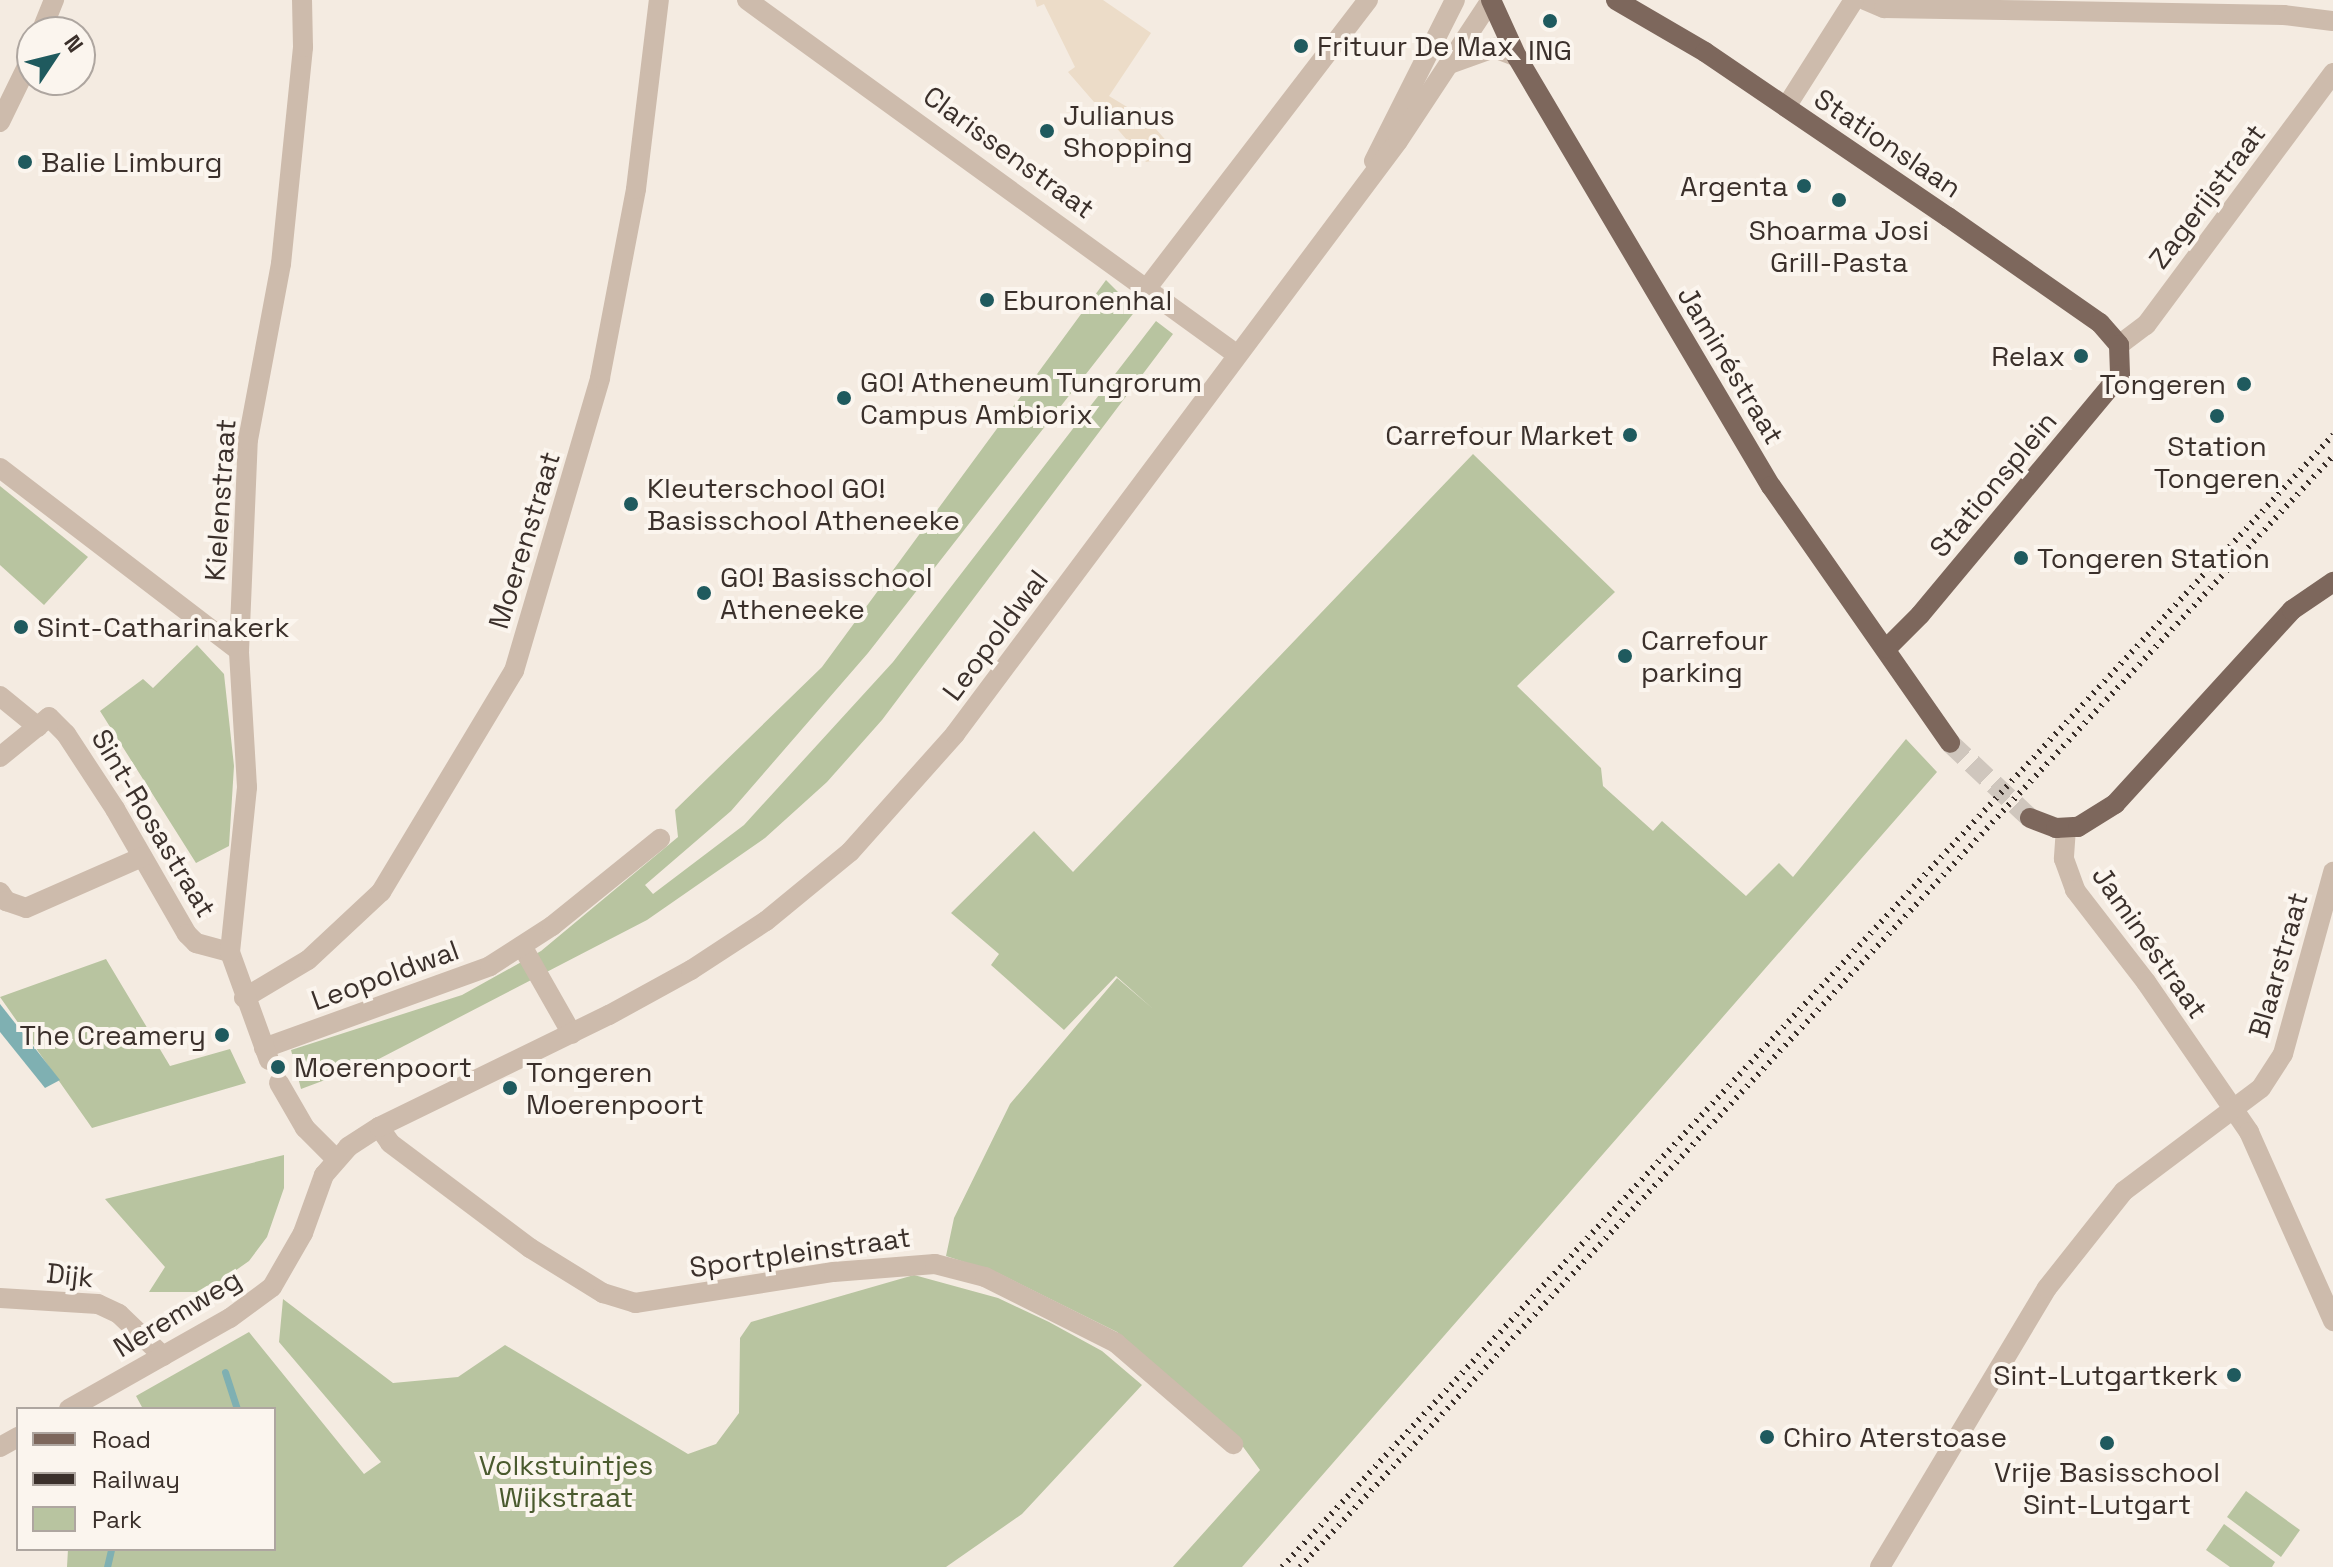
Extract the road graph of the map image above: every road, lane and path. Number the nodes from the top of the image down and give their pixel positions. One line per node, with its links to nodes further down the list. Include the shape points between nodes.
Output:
1 (302, 0): 25 (street, Kielenstraat, via 303,47 281,264 248,440)
2 (659, 0): 38 (street, Moerenstraat, via 636,189 600,378 514,671 381,892 308,960)
3 (747, 0): 19 (street, Clarissenstraat)
4 (1368, 0): 19 (street)
5 (1455, 0): 18 (street, Leopoldwal, via 1387,127)
6 (1491, 0): 12 (main road, Jaminéstraat); 13 (street, Leopoldwal)
7 (1616, 0): 16 (main road, Stationslaan)
8 (1854, 0): 16 (street)
9 (1865, 0): 10 (street, via 1884,8)
10 (2278, 7): 11 (street)
11 (2333, 21)
12 (1517, 57): 13 (street, via 1494,48); 24 (main road, Jaminéstraat, via 1771,486)
13 (1452, 63): 18 (street, Leopoldwal)
14 (2333, 73): 20 (street, Zagerijstraat, via 2146,325)
15 (16, 89): 17 (street)
16 (1786, 107): 20 (main road, Stationslaan, via 2100,323)
17 (0, 122)
18 (1370, 172): 21 (street, Leopoldwal)
19 (1147, 288): 21 (street, Clarissenstraat)
20 (2119, 345): 24 (main road, Stationsplein, via 2120,375)
21 (1236, 354): 39 (street, Leopoldwal, via 955,734 850,852 727,947)
22 (0, 468): 25 (street)
23 (2333, 582): 31 (main road, via 2292,610 2141,780 2089,822)
24 (1887, 648): 28 (main road, Jaminéstraat)
25 (239, 651): 37 (street, Kielenstraat, via 247,787)
26 (0, 696): 27 (street, Sint-Rosastraat)
27 (38, 727): 29 (street); 33 (street, Sint-Rosastraat, via 49,717 66,734)
28 (1950, 743)
29 (0, 757)
30 (2030, 818): 31 (main road)
31 (2066, 828): 42 (street, Jaminéstraat, via 2064,859 2075,890)
32 (660, 839): 36 (street, Leopoldwal)
33 (142, 857): 35 (street, via 26,908 6,901); 37 (street, Sint-Rosastraat, via 187,934 196,943)
34 (2333, 872): 42 (street, Blaarstraat, via 2283,1054 2261,1088)
35 (0, 892)
36 (522, 946): 39 (street); 40 (street, Leopoldwal, via 444,985)
37 (230, 952): 38 (street, Kielenstraat)
38 (244, 998): 40 (street, Kielenstraat)
39 (572, 1034): 43 (street, Leopoldwal)
40 (266, 1054)
41 (279, 1083): 44 (street, via 305,1128)
42 (2234, 1110): 46 (street, via 2249,1132); 50 (street, Blaarstraat, via 2124,1191 2047,1288)
43 (379, 1127): 44 (street, Leopoldwal); 49 (street, Sportpleinstraat, via 390,1143 530,1248 603,1293 635,1303 847,1270 935,1264 985,1277 1116,1343)
44 (336, 1159): 47 (street, Neremweg, via 272,1287)
45 (0, 1298): 47 (street, Dijk, via 98,1304 119,1314)
46 (2333, 1321)
47 (163, 1356): 48 (street, Neremweg)
48 (73, 1407)
49 (1233, 1444)
50 (1880, 1567)

